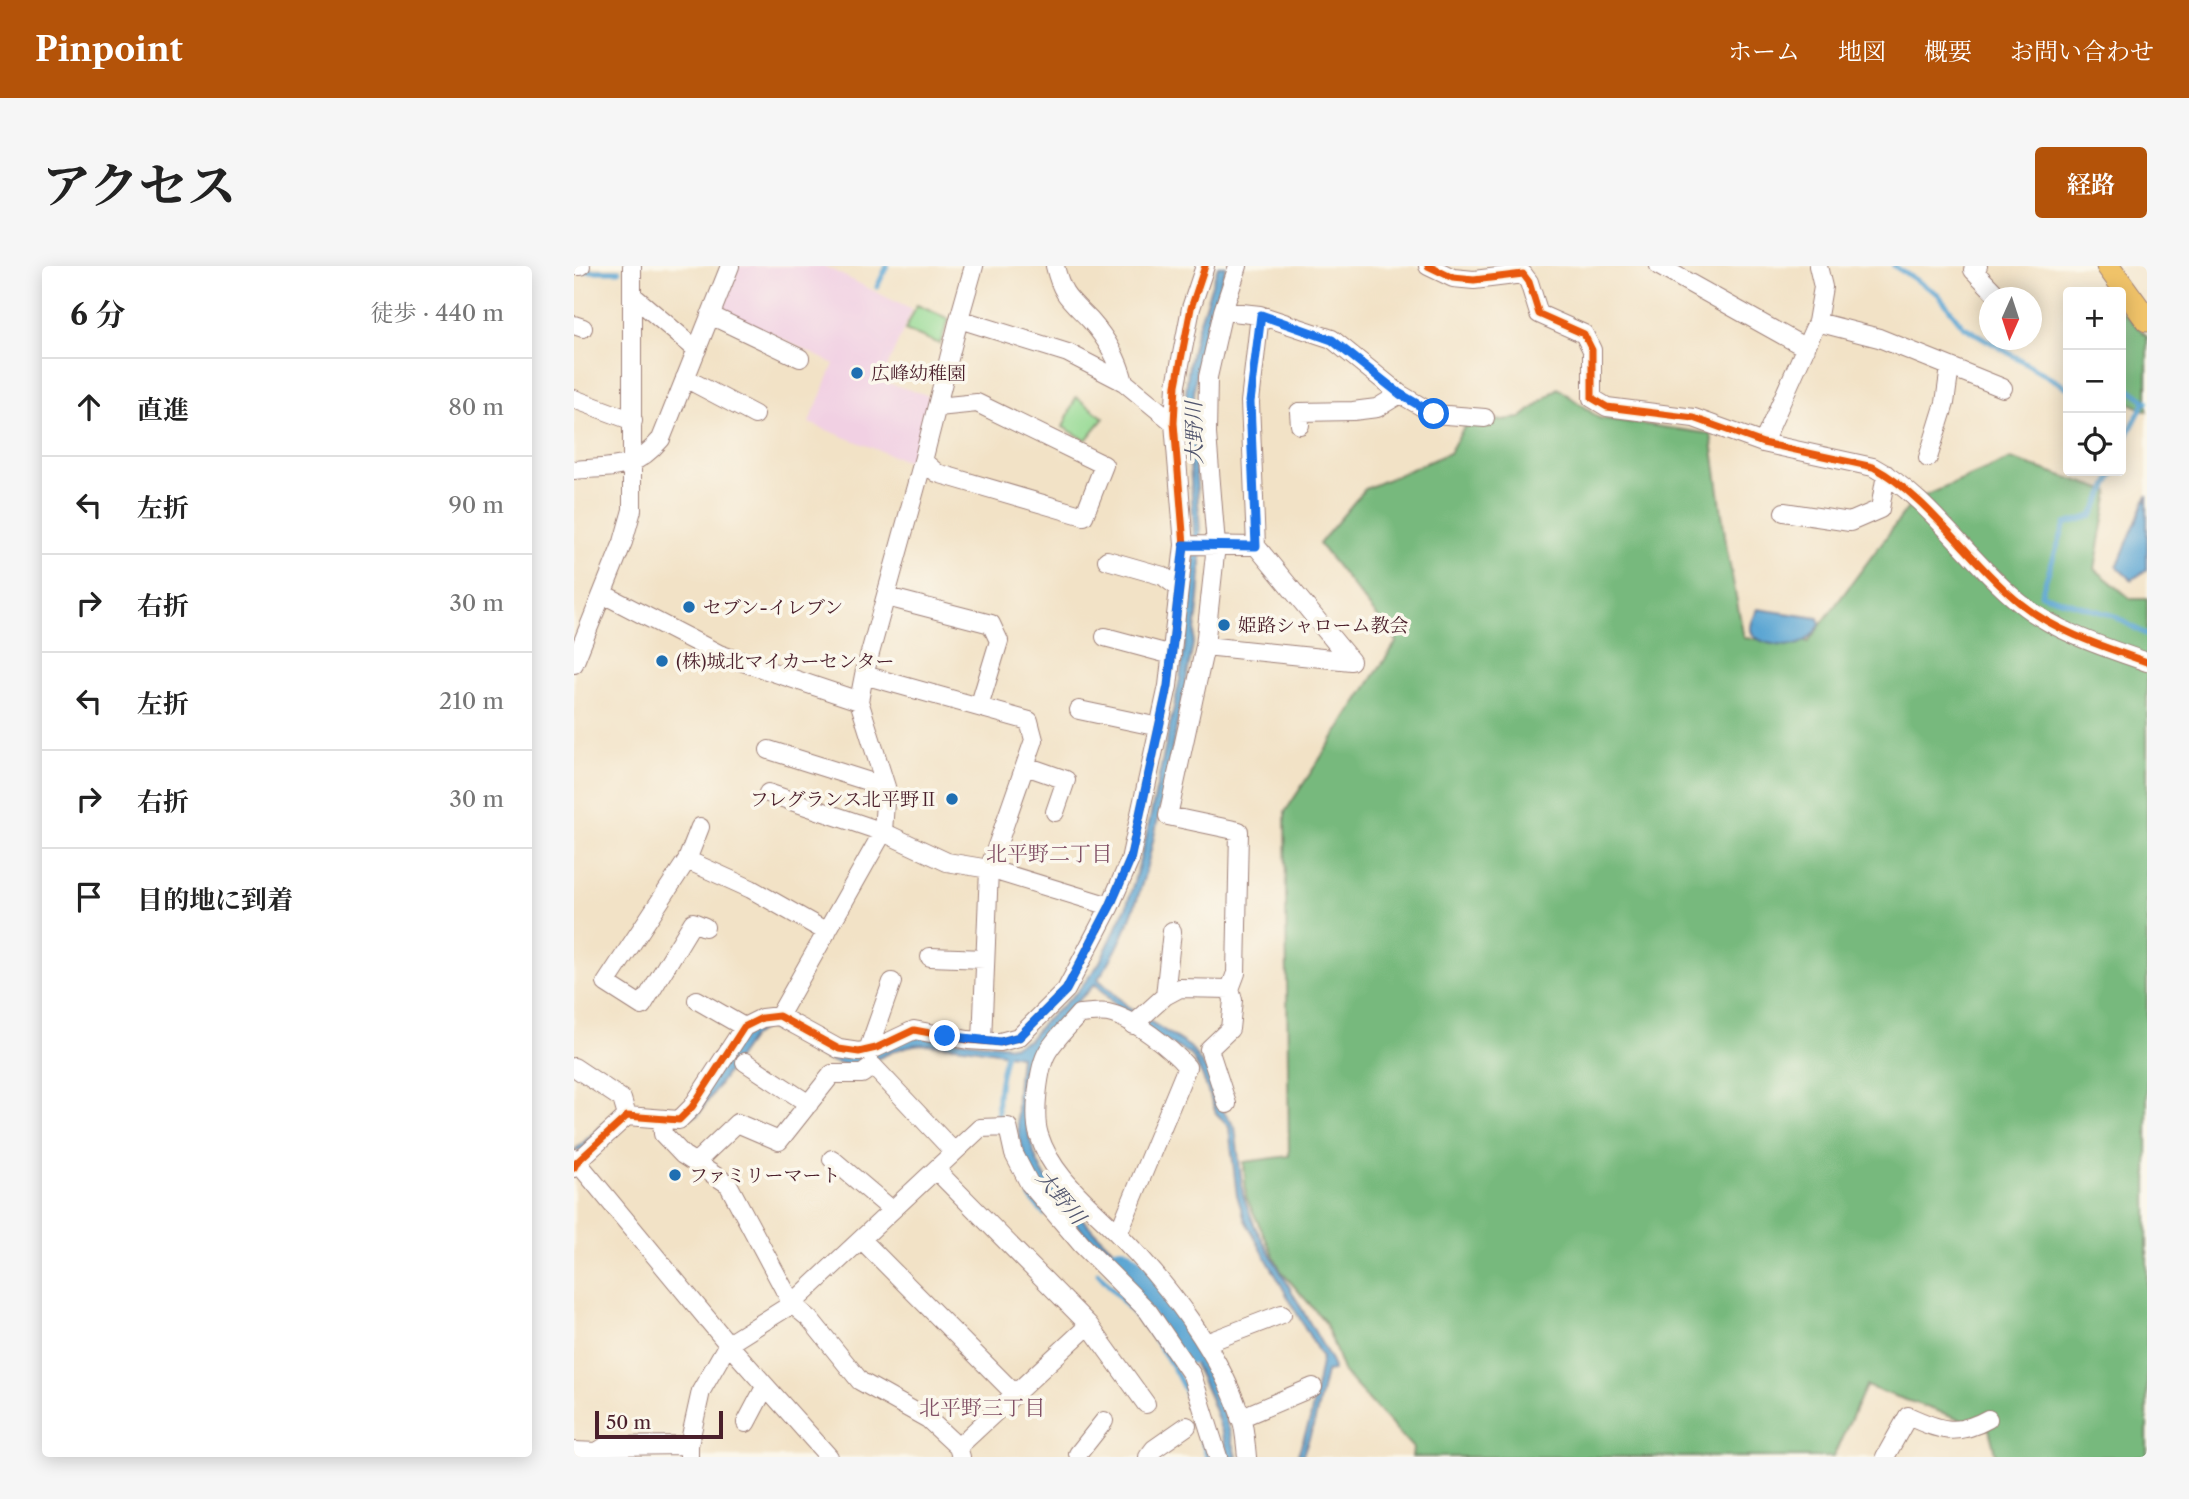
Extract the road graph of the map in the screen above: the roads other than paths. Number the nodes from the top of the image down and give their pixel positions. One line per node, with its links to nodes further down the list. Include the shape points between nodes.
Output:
1 (574, 266): 2 (street)
2 (581, 266)
3 (632, 266): 15 (street)
4 (730, 266): 17 (street)
5 (974, 266): 19 (street)
6 (1055, 266): 27 (street, via 1067,299 1105,338)
7 (1205, 266): 35 (street, via 1191,308 1176,385)
8 (1238, 266): 16 (street)
9 (1428, 266): 37 (street, via 1453,278 1474,280 1523,274 1539,314 1584,334 1592,351 1592,398 1607,407 1695,418)
10 (1661, 266): 22 (street)
11 (1818, 266): 21 (street, via 1823,287)
12 (1978, 266): 14 (street, via 1973,270)
13 (2108, 266): 20 (main road)
14 (1989, 287)
15 (632, 295): 23 (street); 34 (street)
16 (1223, 311): 18 (street); 45 (street, via 1208,377 1207,434)
17 (710, 315): 23 (street); 24 (street)
18 (1261, 315): 29 (street, via 1332,340); 46 (street, via 1250,402)
19 (959, 319): 27 (street, via 1068,354); 31 (street)
20 (2147, 320)
21 (1817, 322): 22 (street); 25 (street, via 1879,338)
22 (1806, 348): 37 (street)
23 (697, 349): 26 (street)
24 (800, 358)
25 (1950, 367): 28 (street); 38 (street, via 1945,403)
26 (685, 378): 32 (street); 40 (street, via 661,439)
27 (1124, 382): 35 (street)
28 (2003, 388)
29 (1400, 394): 33 (street, via 1434,414); 36 (street, via 1377,408 1299,412)
30 (574, 399): 34 (street)
31 (938, 407): 39 (street); 39 (street, via 977,403 1104,465 1084,516 937,473)
32 (755, 415)
33 (1485, 418)
34 (633, 421): 40 (street)
35 (1174, 423): 44 (street)
36 (1300, 425)
37 (1763, 443): 42 (street, via 1873,467)
38 (1928, 457)
39 (923, 461): 50 (street)
40 (633, 464): 41 (street); 49 (street, via 632,510)
41 (574, 470)
42 (1886, 474): 43 (street, via 1880,509 1850,522); 54 (street, via 2020,604 2088,641)
43 (1784, 512)
44 (1184, 545): 45 (street); 48 (street)
45 (1216, 545): 46 (street); 52 (street)
46 (1256, 546): 52 (street, via 1351,661)
47 (1107, 560): 48 (street, via 1163,576)
48 (1179, 588): 53 (street)
49 (603, 594): 55 (street); 57 (street, via 719,654)
50 (887, 597): 56 (street); 58 (street, via 991,624 999,641)
51 (1105, 637): 53 (street)
52 (1205, 646): 79 (street, via 1168,816 1239,831 1236,973)
53 (1172, 655): 60 (street)
54 (2147, 662)
55 (574, 664)
56 (864, 675): 57 (street); 58 (street)
57 (859, 701): 63 (street)
58 (979, 707): 62 (street, via 1029,721 1034,740)
59 (1079, 710): 60 (street)
60 (1159, 727): 72 (street, via 1130,860)
61 (769, 750): 63 (street)
62 (1026, 766): 65 (street, via 1066,780); 69 (street)
63 (887, 787): 67 (street)
64 (768, 793): 67 (street)
65 (1061, 809)
66 (700, 827): 68 (street)
67 (883, 832): 69 (street, via 947,862); 75 (street)
68 (687, 860): 71 (street); 75 (street)
69 (989, 869): 72 (street); 77 (street)
70 (653, 877): 71 (street)
71 (669, 887): 73 (street, via 600,981 642,1006 693,922)
72 (1110, 906): 80 (street)
73 (705, 927)
74 (1172, 931): 81 (street)
75 (827, 932): 84 (street)
76 (930, 957): 77 (street)
77 (985, 959): 87 (street)
78 (892, 982): 88 (street)
79 (1230, 989): 81 (street, via 1180,988); 92 (street, via 1230,1029 1209,1049)
80 (1066, 990): 83 (street); 87 (street, via 1019,1037)
81 (1165, 996): 85 (street)
82 (697, 1000): 86 (street)
83 (1079, 1014): 85 (street, via 1108,1013); 101 (street, via 1046,1052 1037,1092 1038,1133 1054,1167)
84 (779, 1016): 86 (street); 88 (street, via 839,1049)
85 (1139, 1020): 101 (street, via 1187,1067)
86 (744, 1027): 94 (street)
87 (982, 1041): 88 (street, via 914,1030)
88 (868, 1050)
89 (745, 1062): 91 (street)
90 (574, 1067): 93 (street)
91 (809, 1104): 95 (street, via 832,1074 862,1074 873,1066); 98 (street, via 779,1142 737,1123)
92 (1227, 1104)
93 (624, 1107): 94 (street); 97 (street)
94 (678, 1116): 98 (street, via 663,1134)
95 (954, 1152): 99 (street); 123 (street, via 981,1128 1008,1127 1014,1154 1029,1183 1148,1311 1192,1375)
96 (832, 1159): 100 (street)
97 (575, 1163): 107 (street)
98 (695, 1163): 103 (street, via 728,1184)
99 (936, 1170): 100 (street); 105 (street)
100 (892, 1210): 102 (street)
101 (1118, 1234): 106 (street)
102 (862, 1240): 103 (street); 110 (street)
103 (792, 1304): 107 (street); 119 (street, via 810,1319 860,1381 928,1419)
104 (1282, 1314): 106 (street)
105 (1089, 1325): 110 (street); 111 (street)
106 (1206, 1343): 112 (street)
107 (728, 1344): 108 (street); 118 (street, via 701,1391)
108 (765, 1387): 115 (street); 121 (street)
109 (1313, 1387): 112 (street)
110 (1014, 1394): 119 (street)
111 (1146, 1404)
112 (1240, 1418): 124 (street)
113 (1987, 1419): 125 (street, via 1969,1429 1937,1429 1908,1416)
114 (1104, 1421): 120 (street)
115 (746, 1423)
116 (1186, 1426): 122 (street)
117 (574, 1451): 118 (street, via 597,1452 606,1446)
118 (689, 1451)
119 (960, 1452)
120 (1080, 1456)
121 (829, 1457)
122 (1148, 1457)
123 (1218, 1457)
124 (1247, 1457)
125 (1885, 1457)

